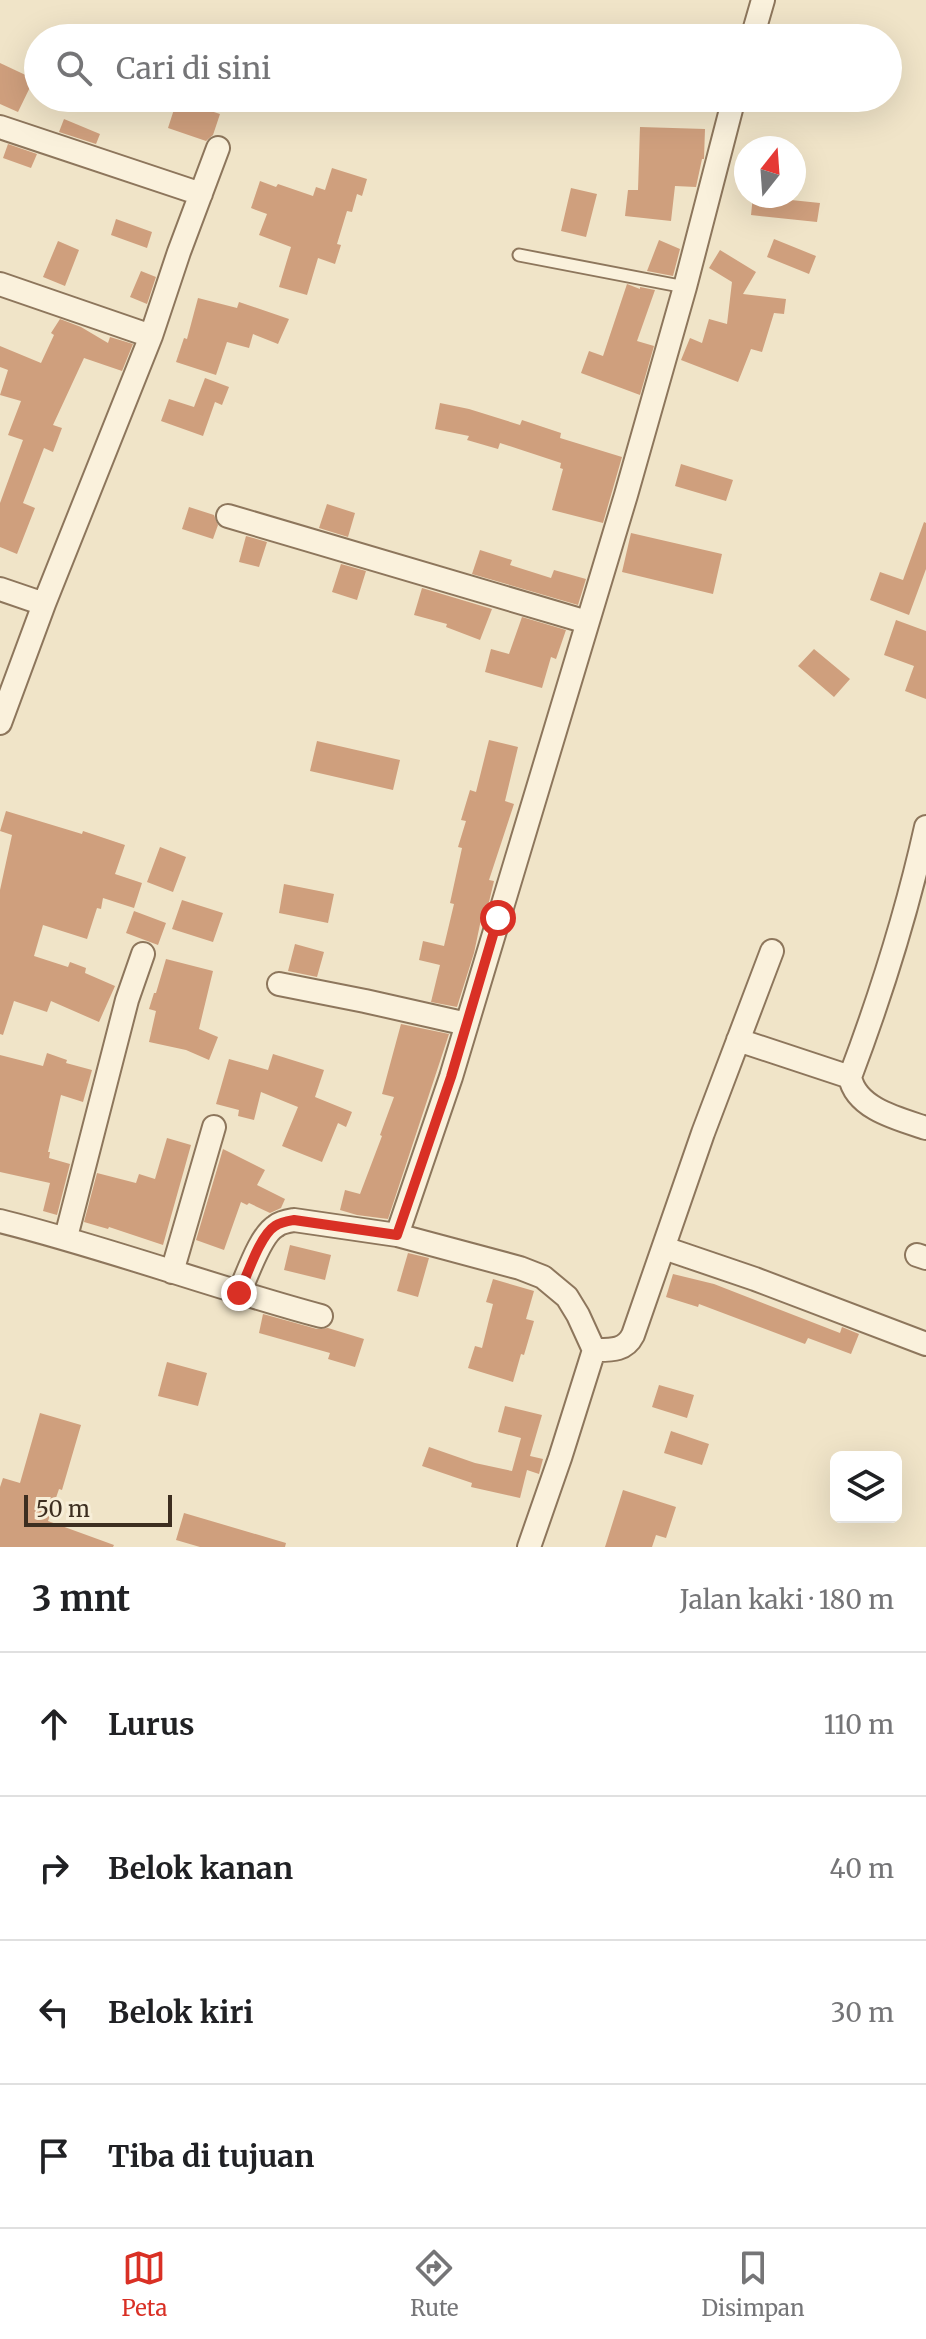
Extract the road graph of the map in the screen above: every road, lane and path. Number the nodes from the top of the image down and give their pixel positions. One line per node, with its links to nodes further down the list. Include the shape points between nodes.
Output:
1 (763, 0): 2 (street)
2 (756, 24)
3 (730, 112): 9 (street)
4 (0, 127): 6 (street)
5 (218, 148): 6 (street)
6 (201, 194): 10 (street)
7 (519, 255): 9 (lane)
8 (0, 284): 10 (street)
9 (685, 287): 14 (street)
10 (151, 336): 13 (street)
11 (228, 516): 14 (street)
12 (0, 589): 13 (street)
13 (44, 604): 15 (street)
14 (587, 622): 21 (street)
15 (0, 723)
16 (926, 827): 17 (street)
17 (922, 859): 23 (street)
18 (772, 951): 22 (street)
19 (143, 954): 28 (street)
20 (279, 984): 21 (street)
21 (467, 1024): 27 (street)
22 (738, 1040): 23 (street); 29 (street)
23 (850, 1077): 25 (street, via 864,1101)
24 (214, 1127): 30 (street)
25 (926, 1128)
26 (0, 1221): 28 (street)
27 (397, 1235): 31 (street, via 294,1220 278,1224 262,1242); 34 (street, via 543,1277 567,1297)
28 (66, 1237): 30 (street)
29 (664, 1248): 33 (street); 34 (street, via 629,1343)
30 (172, 1272): 31 (street)
31 (239, 1293): 32 (street)
32 (321, 1316)
33 (926, 1344)
34 (594, 1350): 35 (street)
35 (529, 1547)

